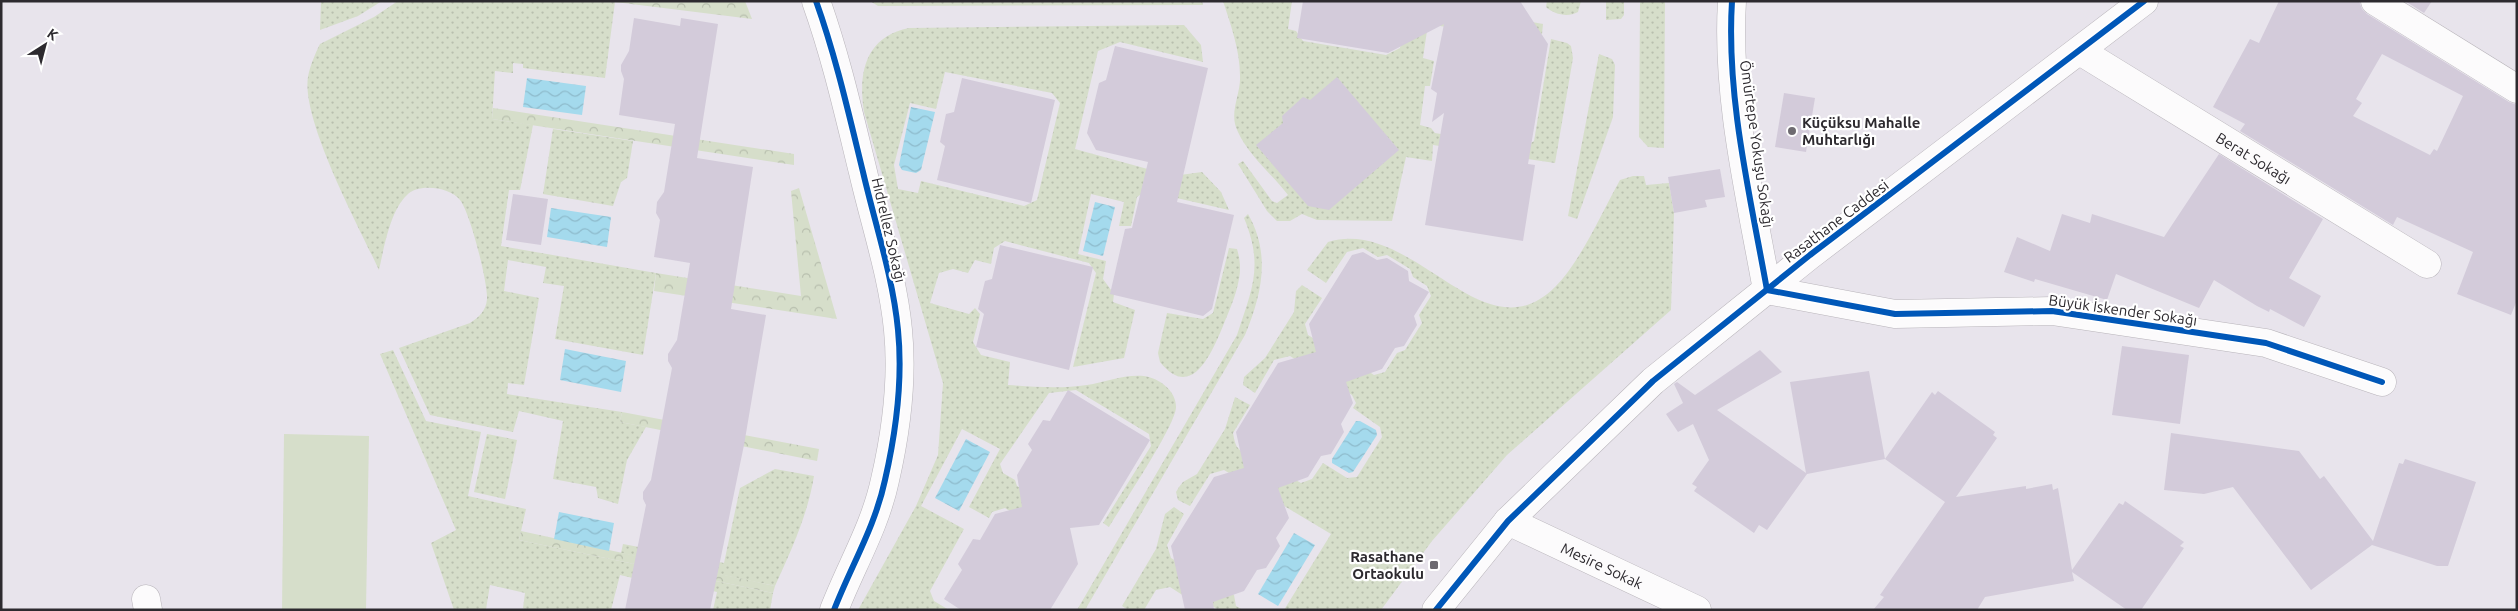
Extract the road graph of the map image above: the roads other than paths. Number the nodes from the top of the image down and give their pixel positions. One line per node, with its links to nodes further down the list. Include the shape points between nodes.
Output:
1 (816, 1): 11 (street, Hıdrellez Sokağı, via 836,61 892,296 900,357 895,428 885,481 866,540)
2 (1732, 1): 8 (street, Ömürtepe Yokuşu Sokağı, via 1736,100)
3 (2144, 1): 5 (street, Rasathane Caddesi)
4 (2375, 1): 6 (street)
5 (2080, 51): 7 (street, Berat Sokağı); 8 (street, Rasathane Caddesi)
6 (2517, 89)
7 (2427, 264)
8 (1767, 290): 9 (street, Büyük İskender Sokağı, via 1895,314 2052,311 2266,343); 10 (street, Rasathane Caddesi, via 1654,381)
9 (2382, 382)
10 (1508, 521): 12 (street, Rasathane Caddesi); 13 (street, Mesire Sokak)
11 (834, 610)
12 (1436, 610)
13 (1697, 610)

